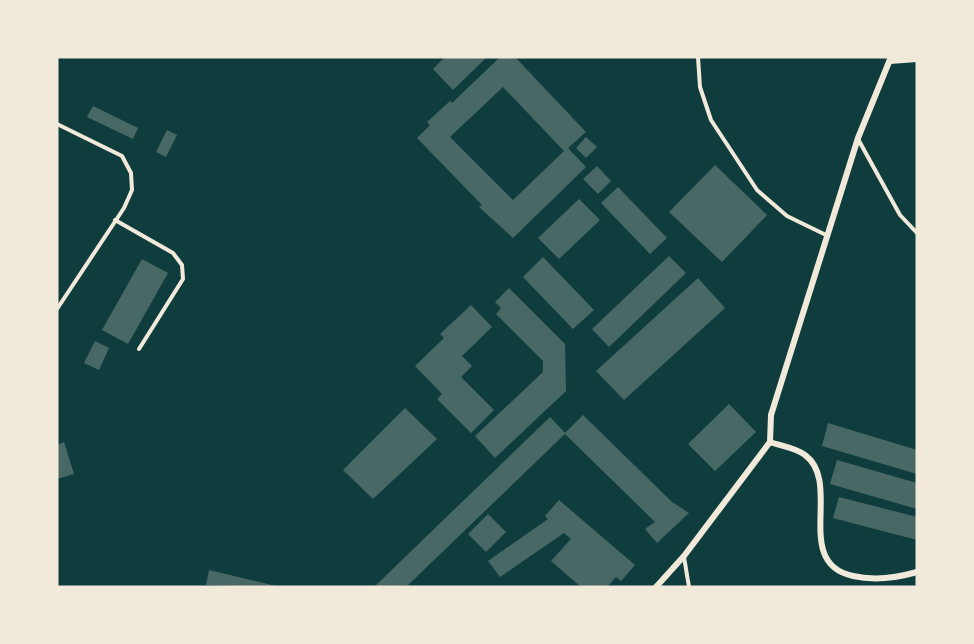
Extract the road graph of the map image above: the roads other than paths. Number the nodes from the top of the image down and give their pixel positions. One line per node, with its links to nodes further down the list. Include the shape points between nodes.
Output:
1 (698, 57): 8 (lane, via 700,87 711,120 757,190 787,216)
2 (890, 59): 3 (street); 5 (street)
3 (917, 59)
4 (57, 124): 6 (lane, via 122,156 131,173 132,190)
5 (858, 138): 7 (lane, via 900,215); 8 (street)
6 (115, 220): 9 (lane); 10 (lane, via 173,253 182,265 183,279)
7 (917, 233)
8 (826, 235): 11 (street, via 771,415)
9 (57, 309)
10 (139, 349)
11 (771, 442): 12 (street); 13 (street, via 805,455 812,464 819,479 822,552 828,564 865,579)
12 (684, 556): 14 (street); 15 (lane)
13 (917, 572)
14 (656, 587)
15 (688, 587)

